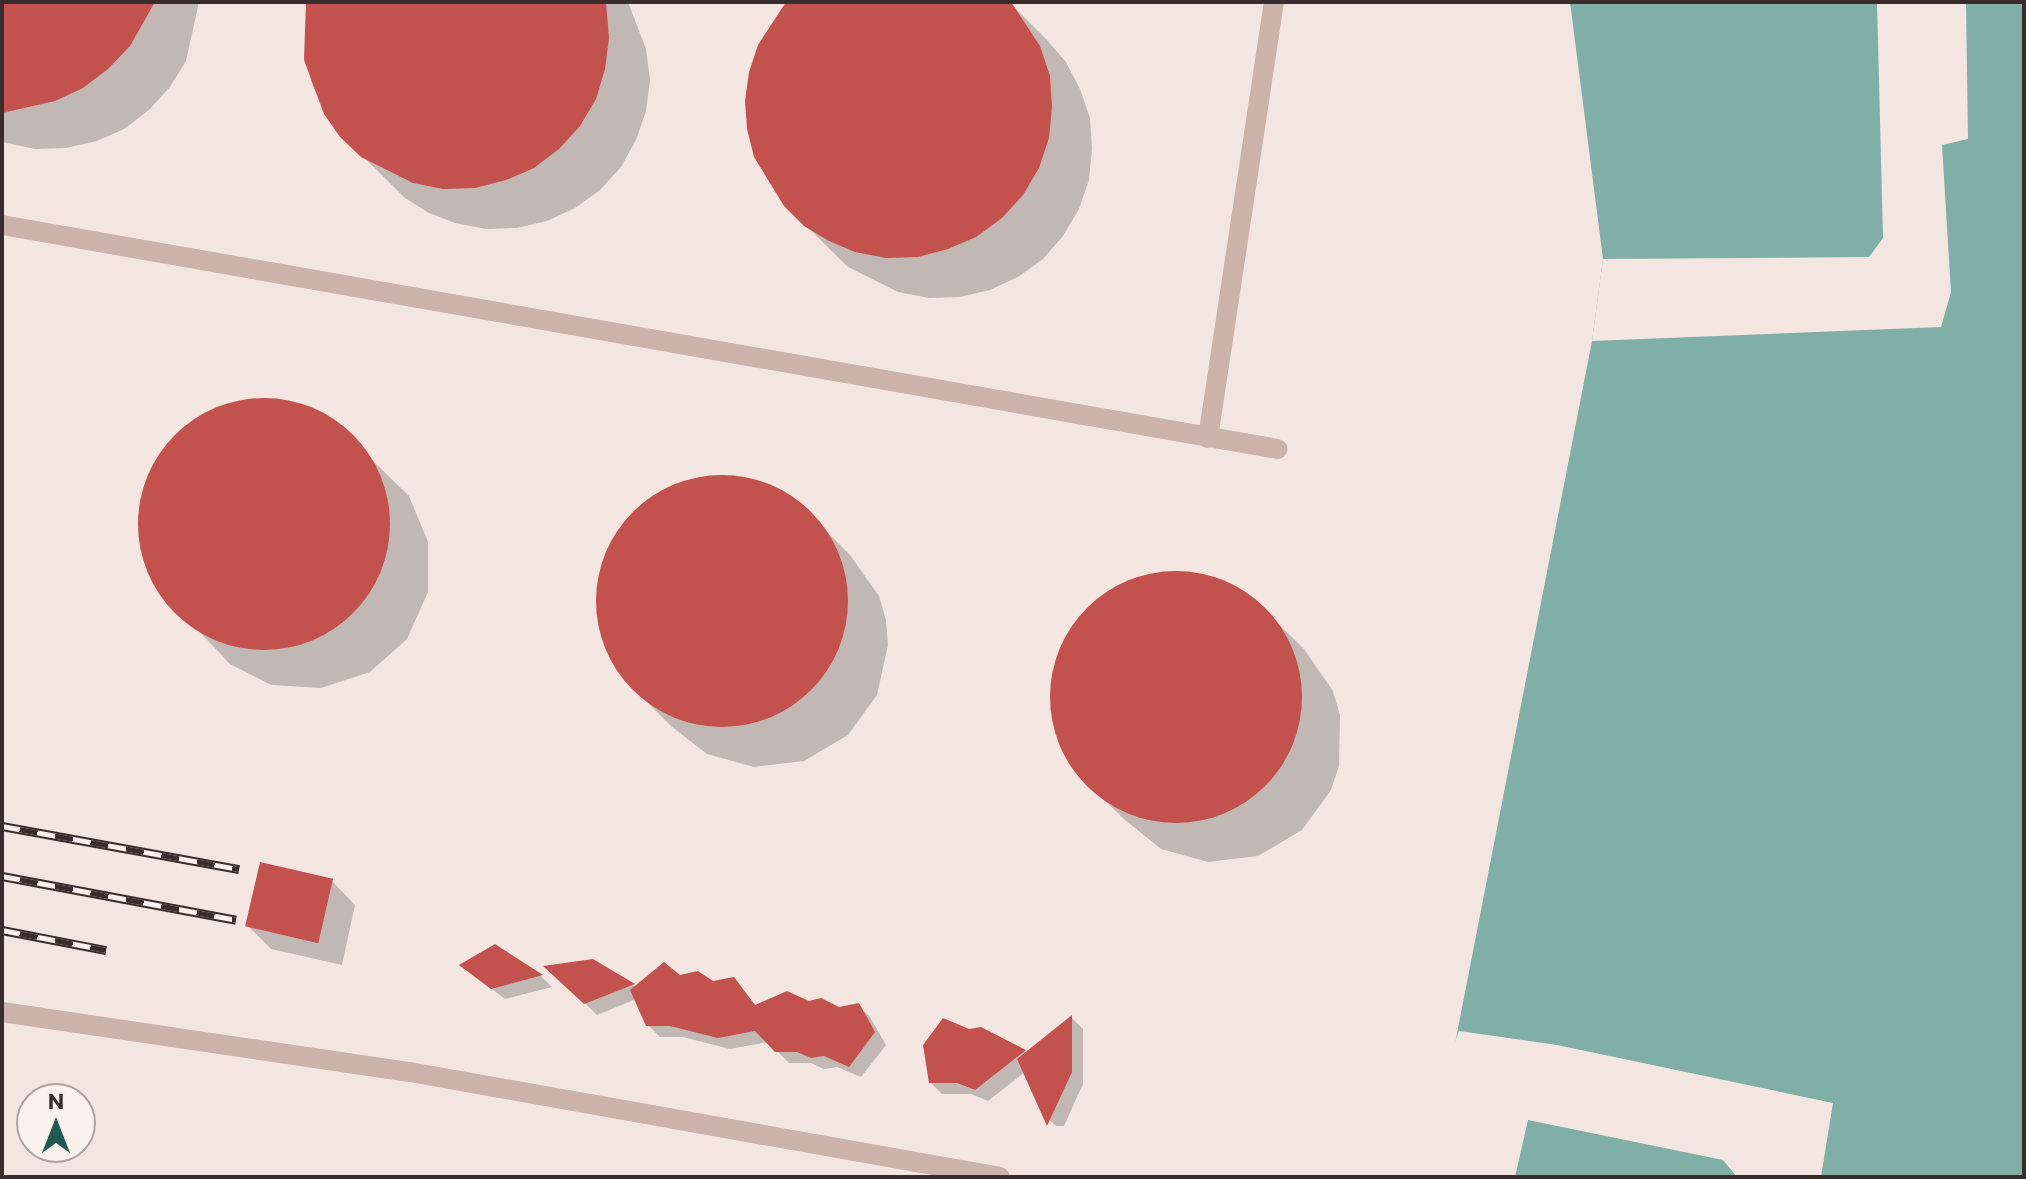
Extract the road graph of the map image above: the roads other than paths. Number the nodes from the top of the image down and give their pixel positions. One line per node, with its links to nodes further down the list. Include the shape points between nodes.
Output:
1 (1274, 2): 3 (lane)
2 (2, 225): 3 (lane)
3 (1208, 438): 4 (lane)
4 (1277, 449)
5 (2, 1012): 6 (lane, via 410,1072)
6 (1000, 1177)

